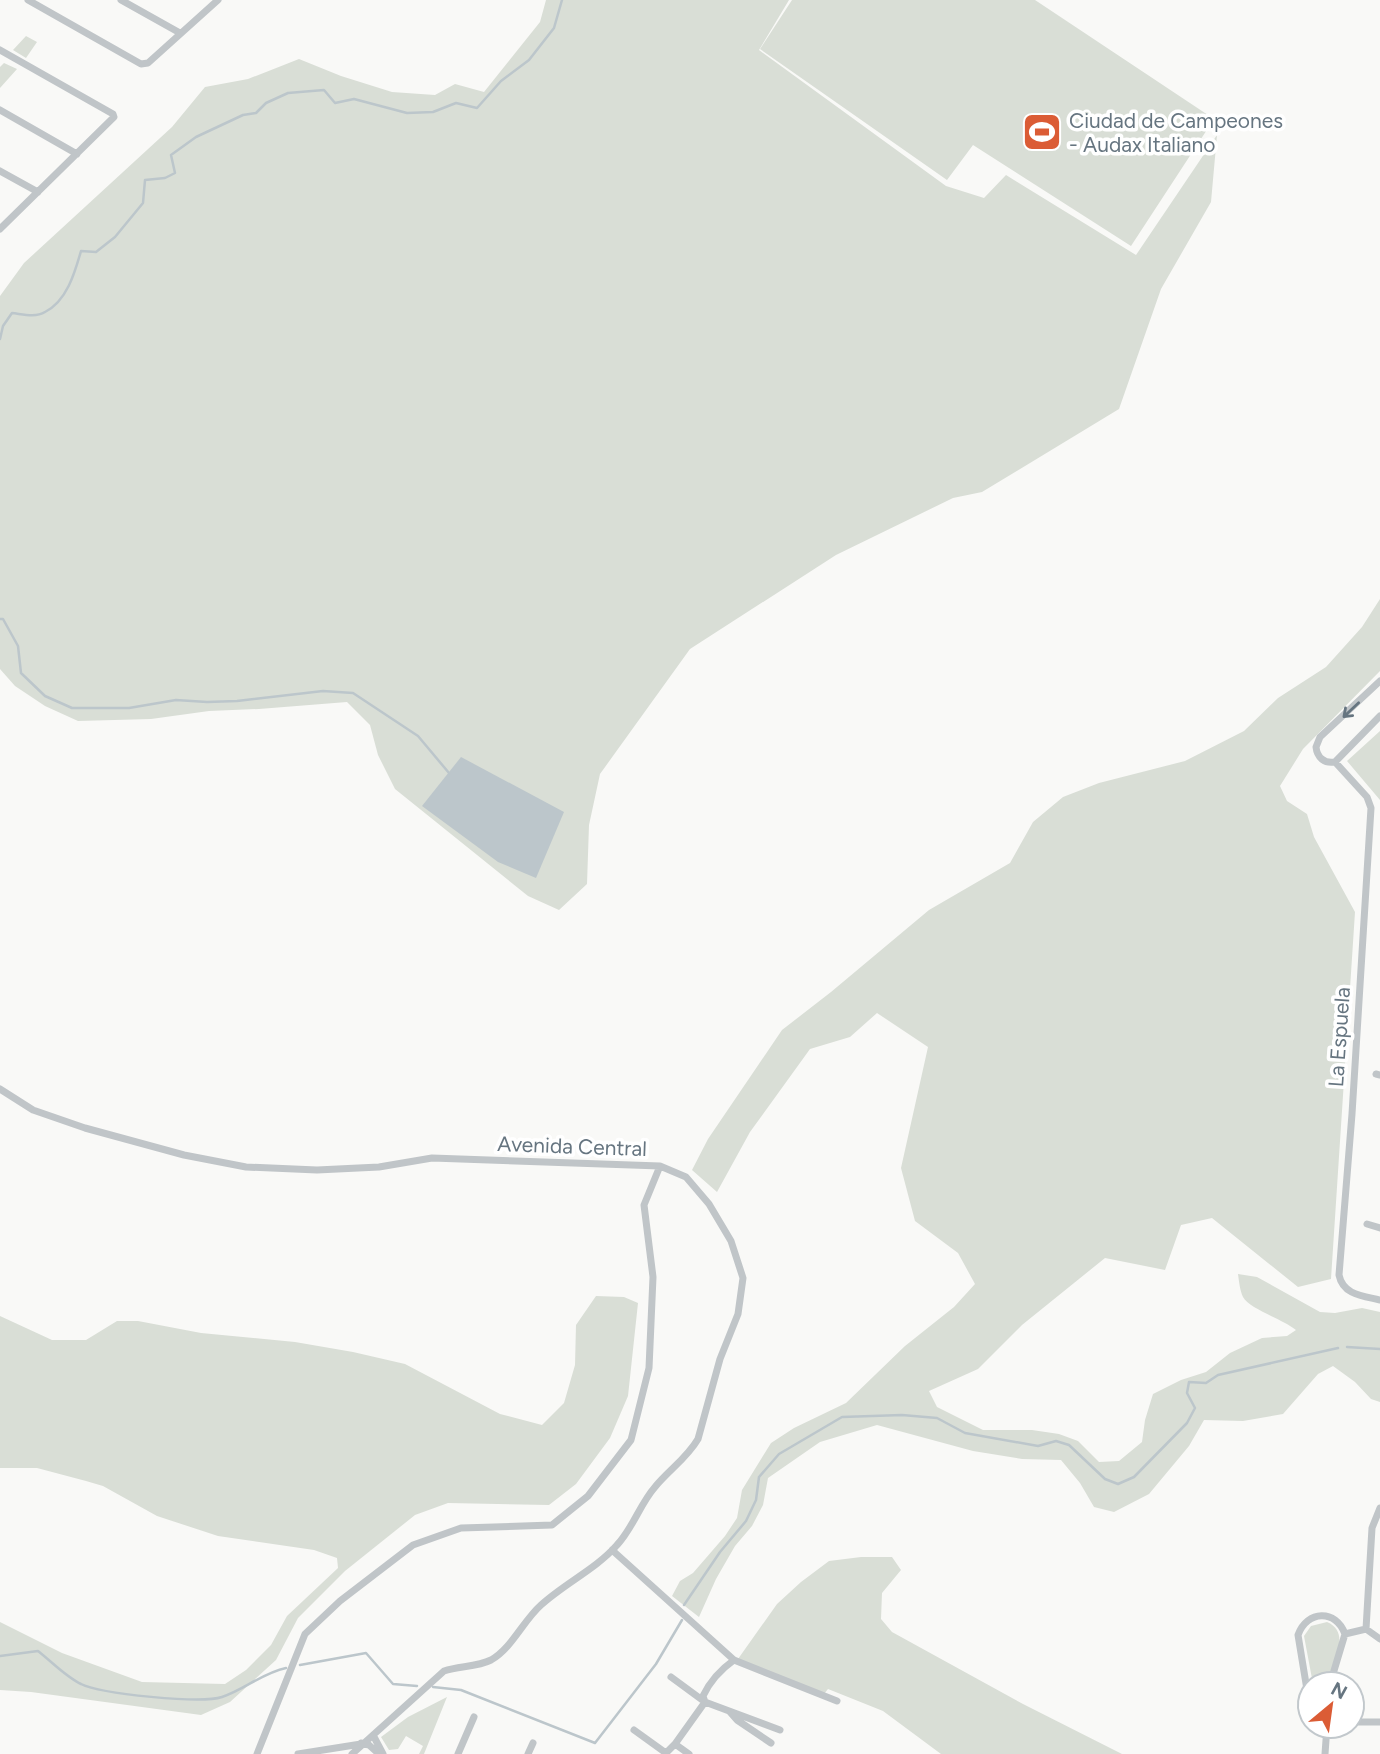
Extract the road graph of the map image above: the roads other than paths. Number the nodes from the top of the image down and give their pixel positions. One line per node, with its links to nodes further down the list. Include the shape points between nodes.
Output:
1 (28, 0): 4 (street, via 141,64 148,63)
2 (121, 0): 4 (street)
3 (218, 0): 4 (street)
4 (180, 33)
5 (0, 50): 7 (street, via 113,114 111,122)
6 (0, 110): 7 (street)
7 (77, 155): 9 (street)
8 (0, 171): 9 (street)
9 (38, 192): 10 (street)
10 (0, 229)
11 (1380, 681): 13 (street, one-way to 13, via 1318,740 1319,757)
12 (1380, 716): 13 (street)
13 (1335, 762): 18 (street, La Espuela, via 1367,797 1371,808 1339,1275 1349,1292)
14 (0, 1089): 15 (street, Avenida Central, via 33,1110 85,1128 246,1167 317,1170 432,1158)
15 (660, 1166): 20 (street, Avenida Central, via 686,1177 709,1204 731,1241 743,1278 738,1314 698,1439 651,1491); 42 (street, via 644,1205 653,1277 649,1368 631,1440 588,1496 552,1525 449,1532 413,1545 340,1601 305,1634)
16 (1367, 1224): 17 (street)
17 (1380, 1228)
18 (1380, 1300)
19 (1380, 1508): 21 (street, via 1372,1528)
20 (612, 1550): 26 (street); 36 (street, Avenida Central, via 540,1605 493,1659 444,1671)
21 (1371, 1556): 22 (street); 23 (street)
22 (1380, 1558)
23 (1366, 1629): 24 (street); 25 (street)
24 (1345, 1634): 27 (street, via 1338,1622 1326,1616 1311,1618 1300,1629 1298,1640); 28 (street)
25 (1380, 1639)
26 (734, 1660): 30 (street); 31 (street, via 708,1686)
27 (1303, 1670)
28 (1334, 1670)
29 (671, 1677): 31 (street)
30 (836, 1701)
31 (705, 1702): 32 (street); 40 (street)
32 (730, 1711): 35 (street); 39 (street)
33 (474, 1717): 46 (street)
34 (634, 1730): 41 (street)
35 (779, 1730)
36 (373, 1735): 37 (street, Avenida Central); 45 (street)
37 (361, 1743): 43 (street); 44 (street, Avenida Central); 45 (street)
38 (533, 1743): 47 (street)
39 (771, 1743)
40 (676, 1744): 41 (street); 48 (street)
41 (665, 1753)
42 (257, 1754)
43 (298, 1754)
44 (352, 1754)
45 (381, 1754)
46 (458, 1754)
47 (528, 1754)
48 (689, 1754)

